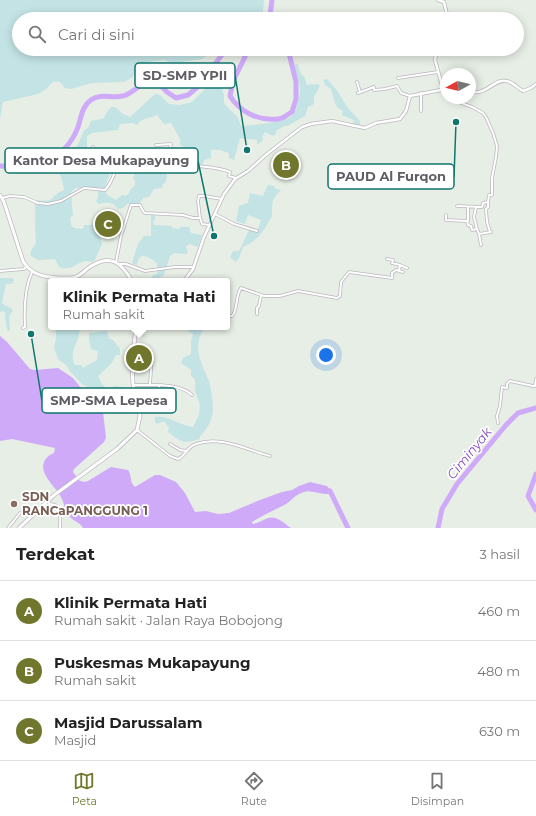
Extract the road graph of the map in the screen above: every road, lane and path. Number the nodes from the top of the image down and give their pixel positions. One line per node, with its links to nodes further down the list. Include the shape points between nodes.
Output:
1 (438, 0): 2 (street, via 444,2)
2 (446, 12)
3 (436, 56): 4 (street)
4 (438, 72): 5 (street); 6 (street)
5 (440, 77)
6 (398, 78)
7 (357, 82): 12 (street, via 359,92 374,87 374,90 381,90 397,86 401,93)
8 (536, 84): 10 (street, via 523,91 504,81 482,92)
9 (440, 90): 11 (street)
10 (476, 92)
11 (421, 93): 12 (street); 14 (street)
12 (410, 96): 17 (street, via 406,112 400,119 376,123 365,128 332,121 302,127)
13 (464, 104): 20 (street, via 485,115 495,139 492,195 489,195)
14 (421, 111)
15 (156, 144): 17 (street, via 170,144 168,157 180,164 223,169 230,172 229,176)
16 (93, 147): 18 (street, via 92,156 112,156 116,161 115,171 105,190 84,188 61,201 48,204 24,197)
17 (236, 178): 19 (street, via 232,180)
18 (1, 197): 37 (main road)
19 (222, 199): 24 (street); 26 (street, via 199,196)
20 (488, 202): 23 (street, via 483,203 482,207); 31 (street, via 486,209 490,232)
21 (457, 206): 22 (street)
22 (468, 206): 23 (street); 27 (street)
23 (476, 207): 29 (street, via 474,217)
24 (215, 214): 28 (street); 30 (street, via 234,224)
25 (446, 215): 27 (street, via 446,220)
26 (200, 218): 28 (street, via 202,224); 34 (street, via 145,213 140,205 131,204)
27 (467, 221): 29 (street, via 472,230)
28 (209, 225): 38 (street)
29 (477, 229): 31 (street)
30 (257, 230)
31 (479, 234): 32 (street)
32 (481, 245)
33 (387, 259): 36 (street)
34 (116, 262): 35 (main road); 42 (main road, via 101,261 70,278 42,276)
35 (120, 264): 38 (street, via 145,271); 44 (main road)
36 (400, 265): 39 (street); 40 (street)
37 (26, 267): 41 (street, via 20,270); 42 (main road)
38 (194, 267): 45 (street)
39 (407, 268)
40 (399, 270): 43 (street); 46 (street, via 392,273 392,278 349,272 341,282 340,296 337,298 298,291 280,296)
41 (0, 271)
42 (32, 272): 49 (street, via 26,294)
43 (403, 272)
44 (130, 278)
45 (187, 278)
46 (261, 296): 47 (street); 48 (street, via 240,288 235,314)
47 (257, 314)
48 (230, 316)
49 (23, 328)
50 (136, 330): 54 (main road, via 132,363)
51 (152, 356): 53 (street)
52 (536, 379): 58 (street, via 535,386 510,381 507,388 502,387)
53 (150, 384): 54 (street); 55 (street)
54 (133, 385): 59 (main road, via 140,416)
55 (159, 385): 56 (street, via 175,387); 57 (street)
56 (192, 395)
57 (159, 402)
58 (498, 423)
59 (137, 430): 61 (street, via 174,458 182,458); 63 (main road, via 117,449)
60 (170, 444): 61 (street)
61 (186, 451): 62 (street, via 192,445 201,442 220,441)
62 (270, 456)
63 (47, 501): 66 (main road); 67 (street, via 55,504 60,511)
64 (20, 513): 65 (street)
65 (8, 528)
66 (19, 528)
67 (60, 528)

